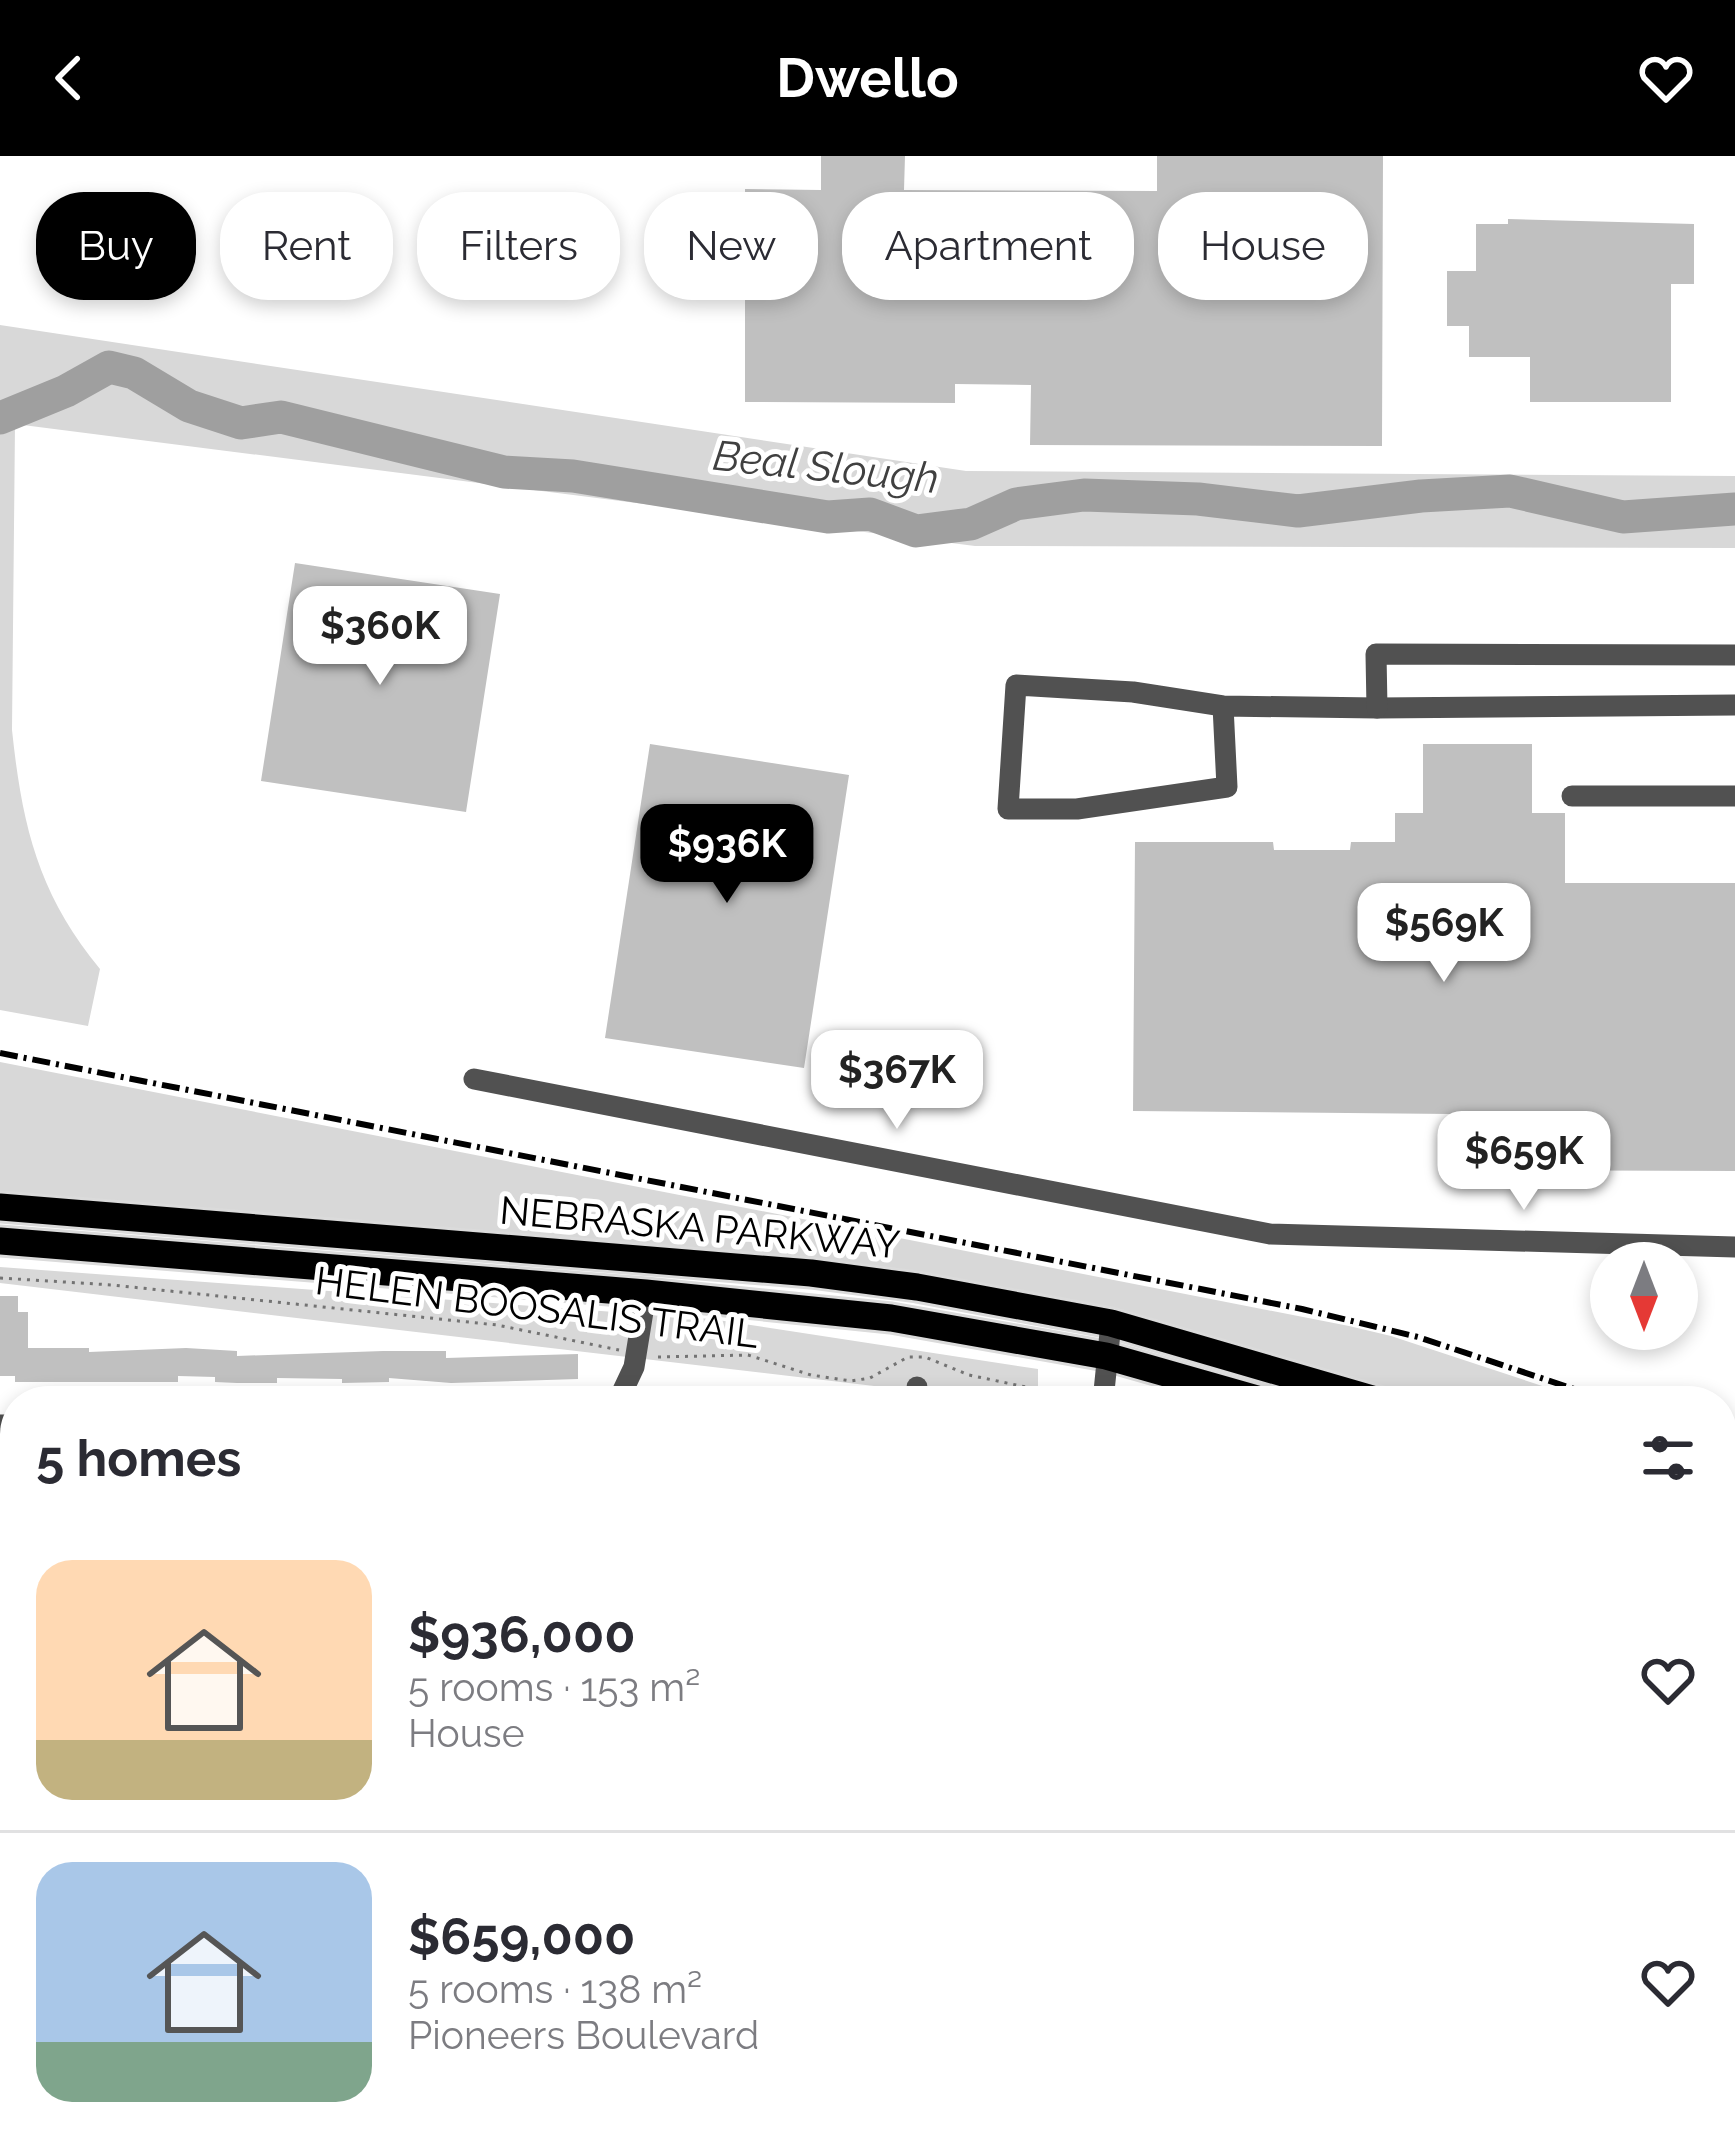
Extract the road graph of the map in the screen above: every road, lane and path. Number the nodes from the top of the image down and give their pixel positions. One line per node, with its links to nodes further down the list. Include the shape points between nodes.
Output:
1 (1735, 655): 4 (street, via 1376,655)
2 (1735, 705): 4 (street)
3 (1223, 706): 3 (street, via 1016,686 1008,809 1077,809 1226,787); 4 (street)
4 (1377, 709)
5 (1572, 796): 6 (street)
6 (1735, 796)
7 (475, 1079): 10 (street, via 1270,1234)
8 (0, 1208): 13 (main road, NEBRASKA PARKWAY, via 811,1273)
9 (0, 1241): 12 (main road, NEBRASKA PARKWAY)
10 (1735, 1246)
11 (0, 1278): 14 (path, HELEN BOOSALIS TRAIL, via 497,1325)
12 (646, 1293): 14 (street); 15 (main road, NEBRASKA PARKWAY, via 903,1320)
13 (1111, 1323): 15 (street); 20 (main road, NEBRASKA PARKWAY)
14 (638, 1354): 16 (street); 17 (path, HELEN BOOSALIS TRAIL, via 748,1355 851,1381 925,1357)
15 (1106, 1356): 18 (street); 19 (main road, NEBRASKA PARKWAY)
16 (627, 1386)
17 (1021, 1386)
18 (1104, 1386)
19 (1211, 1386)
20 (1327, 1386)

